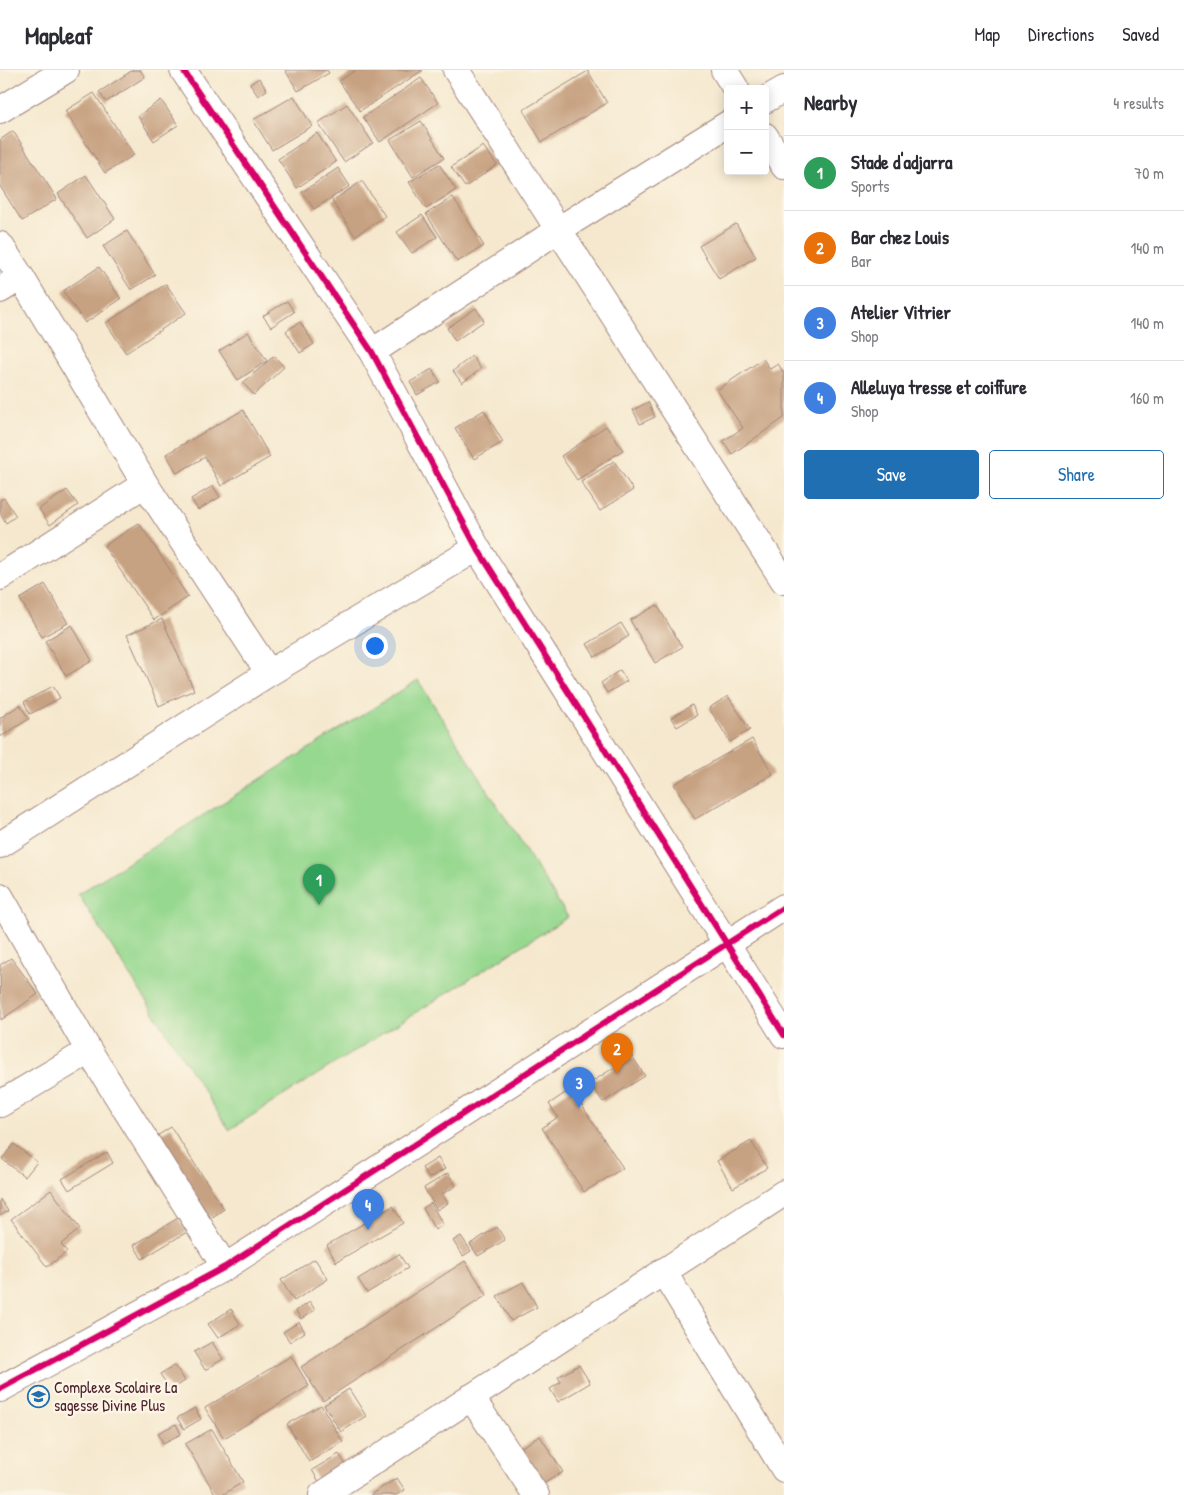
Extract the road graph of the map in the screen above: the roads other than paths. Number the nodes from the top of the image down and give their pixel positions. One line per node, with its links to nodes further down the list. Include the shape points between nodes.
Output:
1 (66, 70): 8 (street)
2 (183, 70): 15 (street)
3 (456, 70): 12 (street)
4 (724, 70): 5 (street)
5 (733, 85)
6 (784, 89): 7 (street)
7 (769, 98)
8 (0, 110)
9 (724, 126): 12 (street)
10 (769, 142): 11 (street)
11 (784, 166)
12 (558, 230): 15 (street); 19 (street)
13 (0, 245): 14 (street)
14 (11, 284): 16 (street)
15 (372, 352): 17 (street)
16 (145, 484): 18 (street); 20 (street)
17 (477, 548): 20 (street); 24 (street)
18 (0, 577)
19 (784, 581)
20 (269, 673): 21 (street)
21 (0, 845)
22 (0, 896): 26 (street)
23 (784, 907): 24 (street)
24 (727, 943): 25 (street); 29 (street)
25 (784, 1035)
26 (90, 1051): 27 (street); 29 (street)
27 (0, 1104)
28 (784, 1193): 30 (street)
29 (225, 1267): 31 (street)
30 (663, 1271): 32 (street); 33 (street)
31 (0, 1389)
32 (471, 1397): 34 (street); 35 (street)
33 (784, 1469)
34 (322, 1495)
35 (536, 1495)

